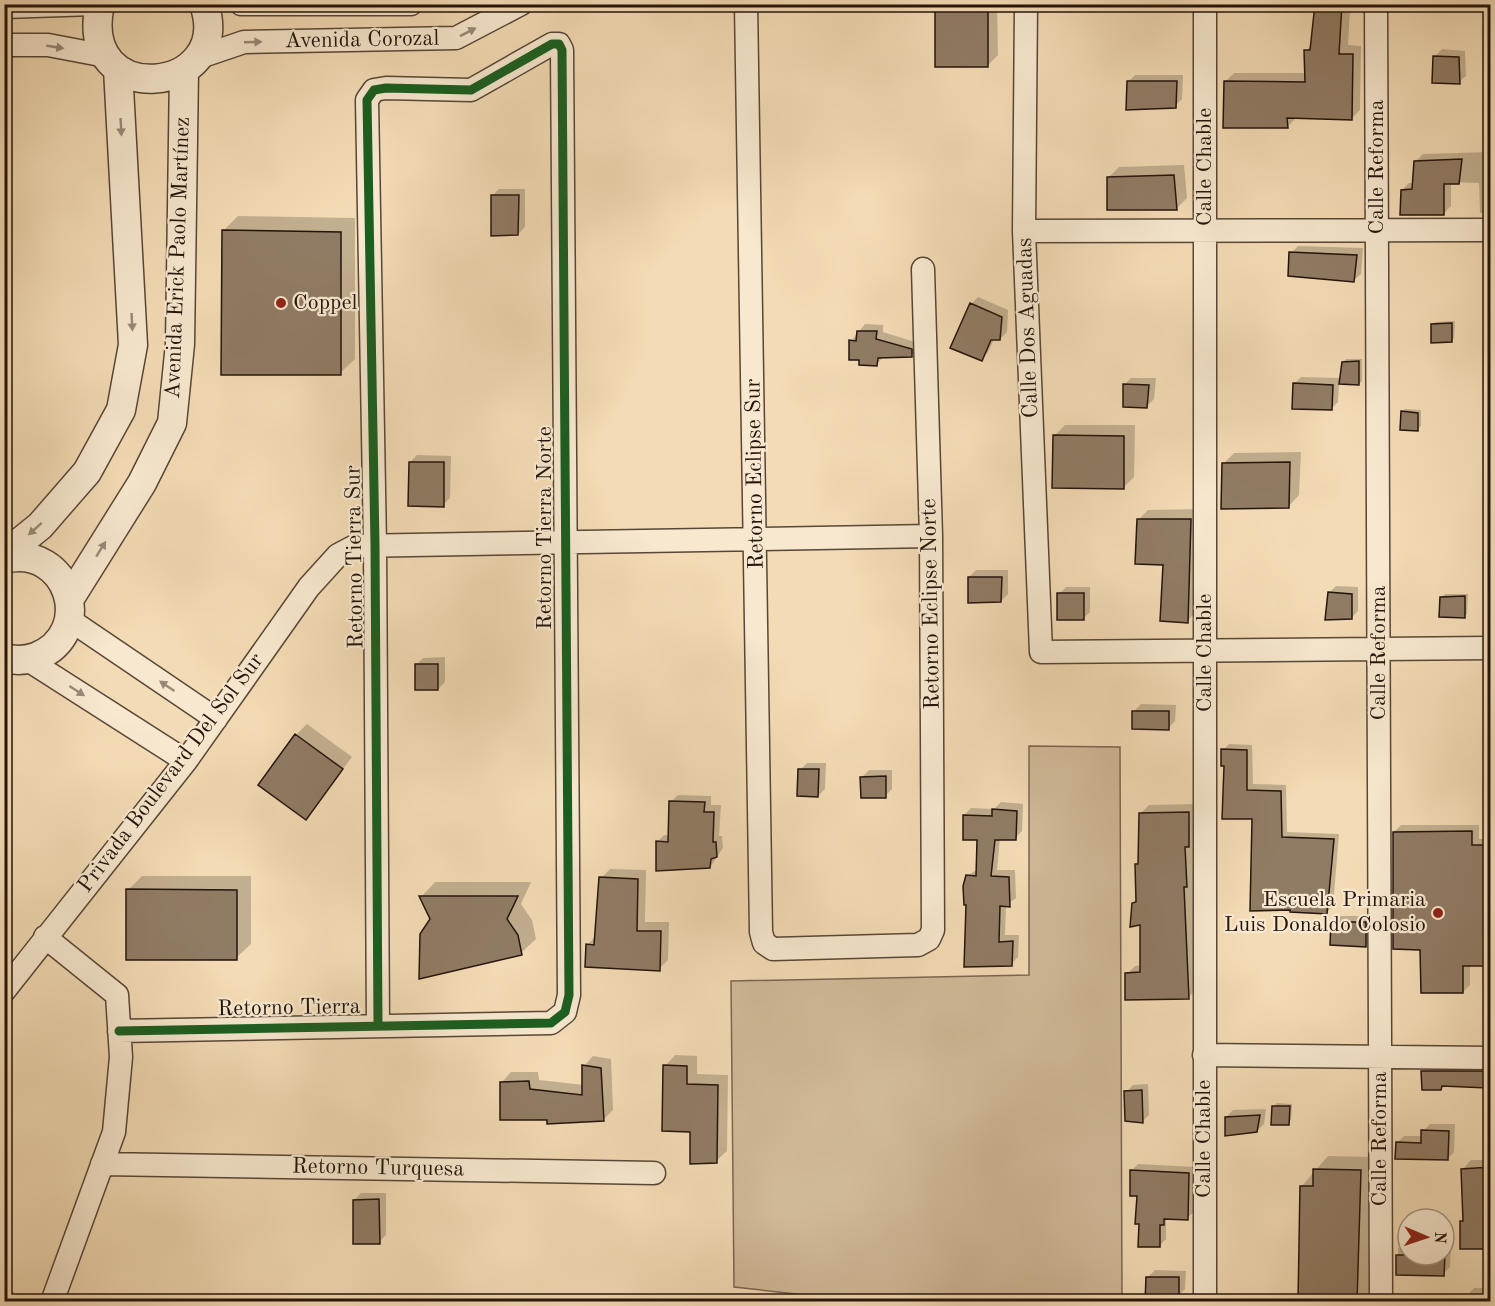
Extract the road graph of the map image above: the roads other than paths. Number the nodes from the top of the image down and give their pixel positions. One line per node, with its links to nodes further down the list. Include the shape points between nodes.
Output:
1 (94, 4): 11 (street)
2 (100, 4): 14 (street, Avenida Erick Paolo Martínez, via 98,40)
3 (204, 4): 15 (street, via 208,29 205,44)
4 (241, 4): 5 (street, Avenida Corozal)
5 (411, 4)
6 (521, 4): 15 (street, Avenida Corozal, one-way to 6, via 244,42 456,38)
7 (746, 4): 22 (street, Retorno Eclipse Sur)
8 (1026, 4): 19 (street, Calle Dos Aguadas)
9 (1205, 4): 16 (street, Calle Chable)
10 (1376, 4): 17 (street, Calle Reforma)
11 (4, 7)
12 (559, 44): 23 (street, Retorno Tierra Norte); 24 (street, Retorno Tierra Sur, via 552,44 471,90 374,90 367,100)
13 (4, 45): 14 (street, one-way to 14, via 48,45)
14 (112, 62): 15 (street, via 133,78 151,81 168,79); 25 (street, Avenida Erick Paolo Martínez, one-way to 25, via 133,345 121,410 87,472 40,526)
15 (191, 64): 26 (street, Avenida Erick Paolo Martínez, one-way to 15, via 172,423 180,344)
16 (1205, 230): 17 (street); 19 (street); 29 (street, Calle Chable)
17 (1377, 230): 18 (street); 28 (street, Calle Reforma)
18 (1491, 230)
19 (1024, 231): 29 (street, Calle Dos Aguadas, via 1041,652)
20 (923, 269): 21 (street, Retorno Eclipse Norte)
21 (931, 536): 22 (street); 34 (street, Retorno Eclipse Norte, via 933,930 929,939 918,945 773,949)
22 (756, 539): 23 (street); 34 (street, Retorno Eclipse Sur)
23 (564, 542): 24 (street); 36 (street, Retorno Tierra Norte, via 569,995)
24 (375, 545): 31 (street, Privada Boulevard Del Sol Sur, via 355,546 338,555 309,587); 37 (street, Retorno Tierra Sur)
25 (4, 557): 26 (street, via 34,559 51,567 63,581)
26 (70, 609): 30 (street, Avenida Erick Paolo Martínez, via 62,639 47,652); 31 (street, one-way to 26)
27 (1491, 648): 28 (street)
28 (1379, 649): 29 (street); 40 (street, Calle Reforma)
29 (1205, 652): 39 (street, Calle Chable)
30 (11, 660): 32 (street, one-way to 32)
31 (216, 719): 32 (street, Privada Boulevard Del Sol Sur)
32 (186, 761): 33 (street, Privada Boulevard Del Sol Sur)
33 (45, 937): 35 (street, Privada Boulevard Del Sol Sur); 38 (street, via 117,995)
34 (764, 944)
35 (4, 991)
36 (565, 1012): 37 (street, Retorno Tierra, via 551,1023)
37 (378, 1026): 38 (street, Retorno Tierra)
38 (119, 1031): 42 (street, via 121,1057 114,1132)
39 (1204, 1055): 40 (street); 45 (street, Calle Chable)
40 (1380, 1056): 41 (street); 46 (street, Calle Reforma)
41 (1491, 1058)
42 (102, 1164): 43 (street, Retorno Turquesa); 44 (street)
43 (654, 1173)
44 (52, 1302)
45 (1205, 1302)
46 (1381, 1302)

